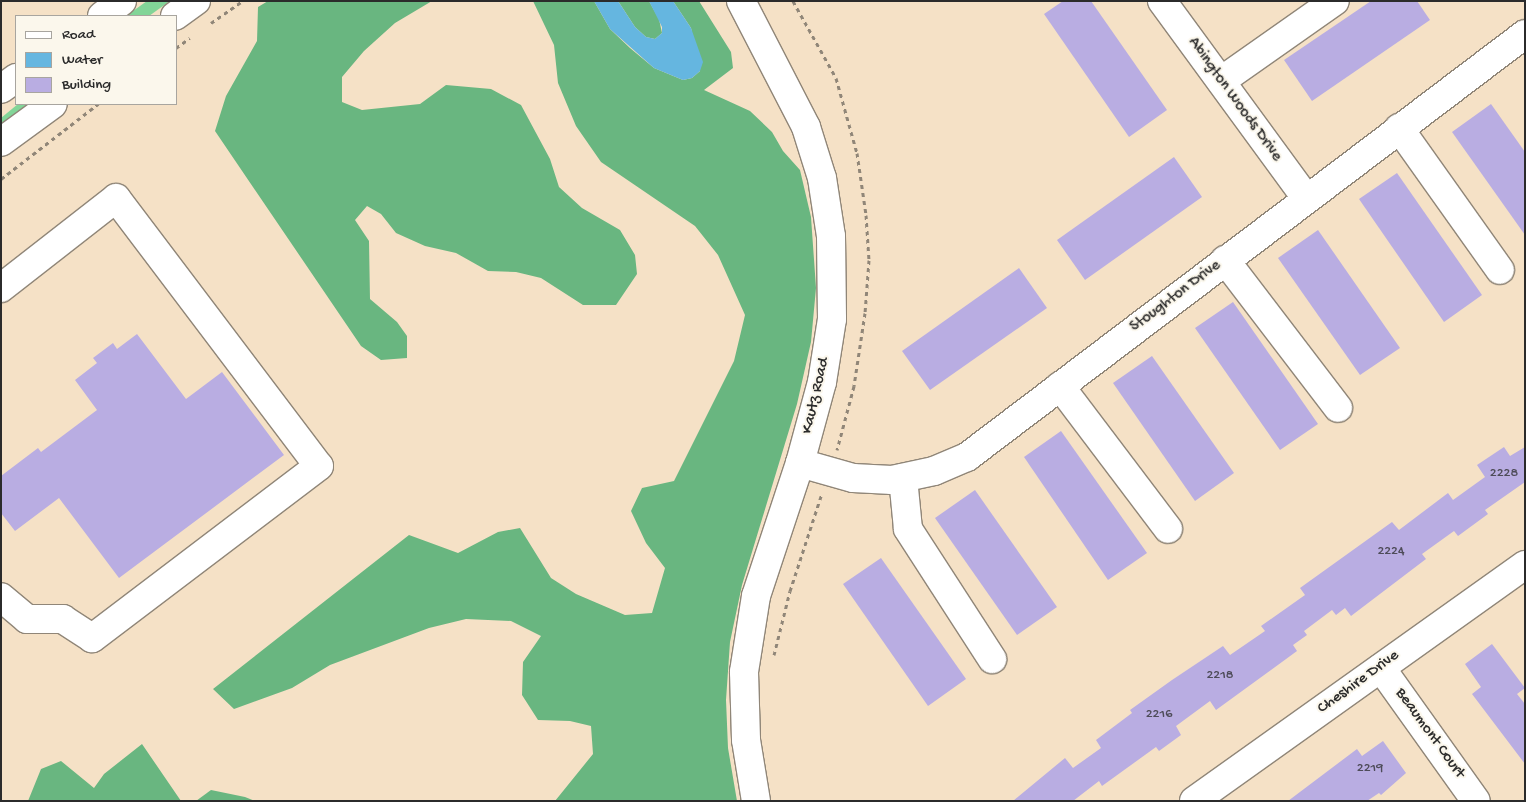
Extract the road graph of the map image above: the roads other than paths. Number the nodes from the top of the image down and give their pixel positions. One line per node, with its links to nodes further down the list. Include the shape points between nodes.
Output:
1 (122, 1): 6 (street)
2 (196, 1): 7 (street)
3 (741, 1): 21 (street, Kautz Road, via 806,128 822,178 831,236 832,319 822,382)
4 (1162, 1): 10 (street, Abington Woods Drive)
5 (1334, 1): 10 (street)
6 (103, 15)
7 (176, 15)
8 (1525, 34): 13 (street, Stoughton Drive)
9 (15, 79): 11 (street)
10 (1220, 81): 15 (street, Abington Woods Drive)
11 (1, 88)
12 (52, 105): 14 (street)
13 (1399, 128): 15 (street, Stoughton Drive); 17 (street)
14 (1, 142)
15 (1306, 198): 16 (street, Stoughton Drive)
16 (1225, 260): 19 (street, Stoughton Drive); 20 (street)
17 (1500, 270)
18 (1, 288): 25 (street, via 116,198 319,466 92,638 63,619 27,619)
19 (1060, 386): 22 (street, Stoughton Drive, via 967,457 934,471); 23 (street)
20 (1338, 408)
21 (800, 463): 22 (street, Stoughton Drive, via 853,478); 28 (street, Kautz Road, via 756,596 744,672 746,740)
22 (903, 478): 26 (street, via 908,529)
23 (1168, 529)
24 (1525, 565): 27 (street, Cheshire Drive)
25 (1, 597)
26 (992, 658)
27 (1381, 668): 29 (street, Cheshire Drive); 30 (street, Beaumont Court)
28 (756, 801)
29 (1194, 801)
30 (1476, 801)

